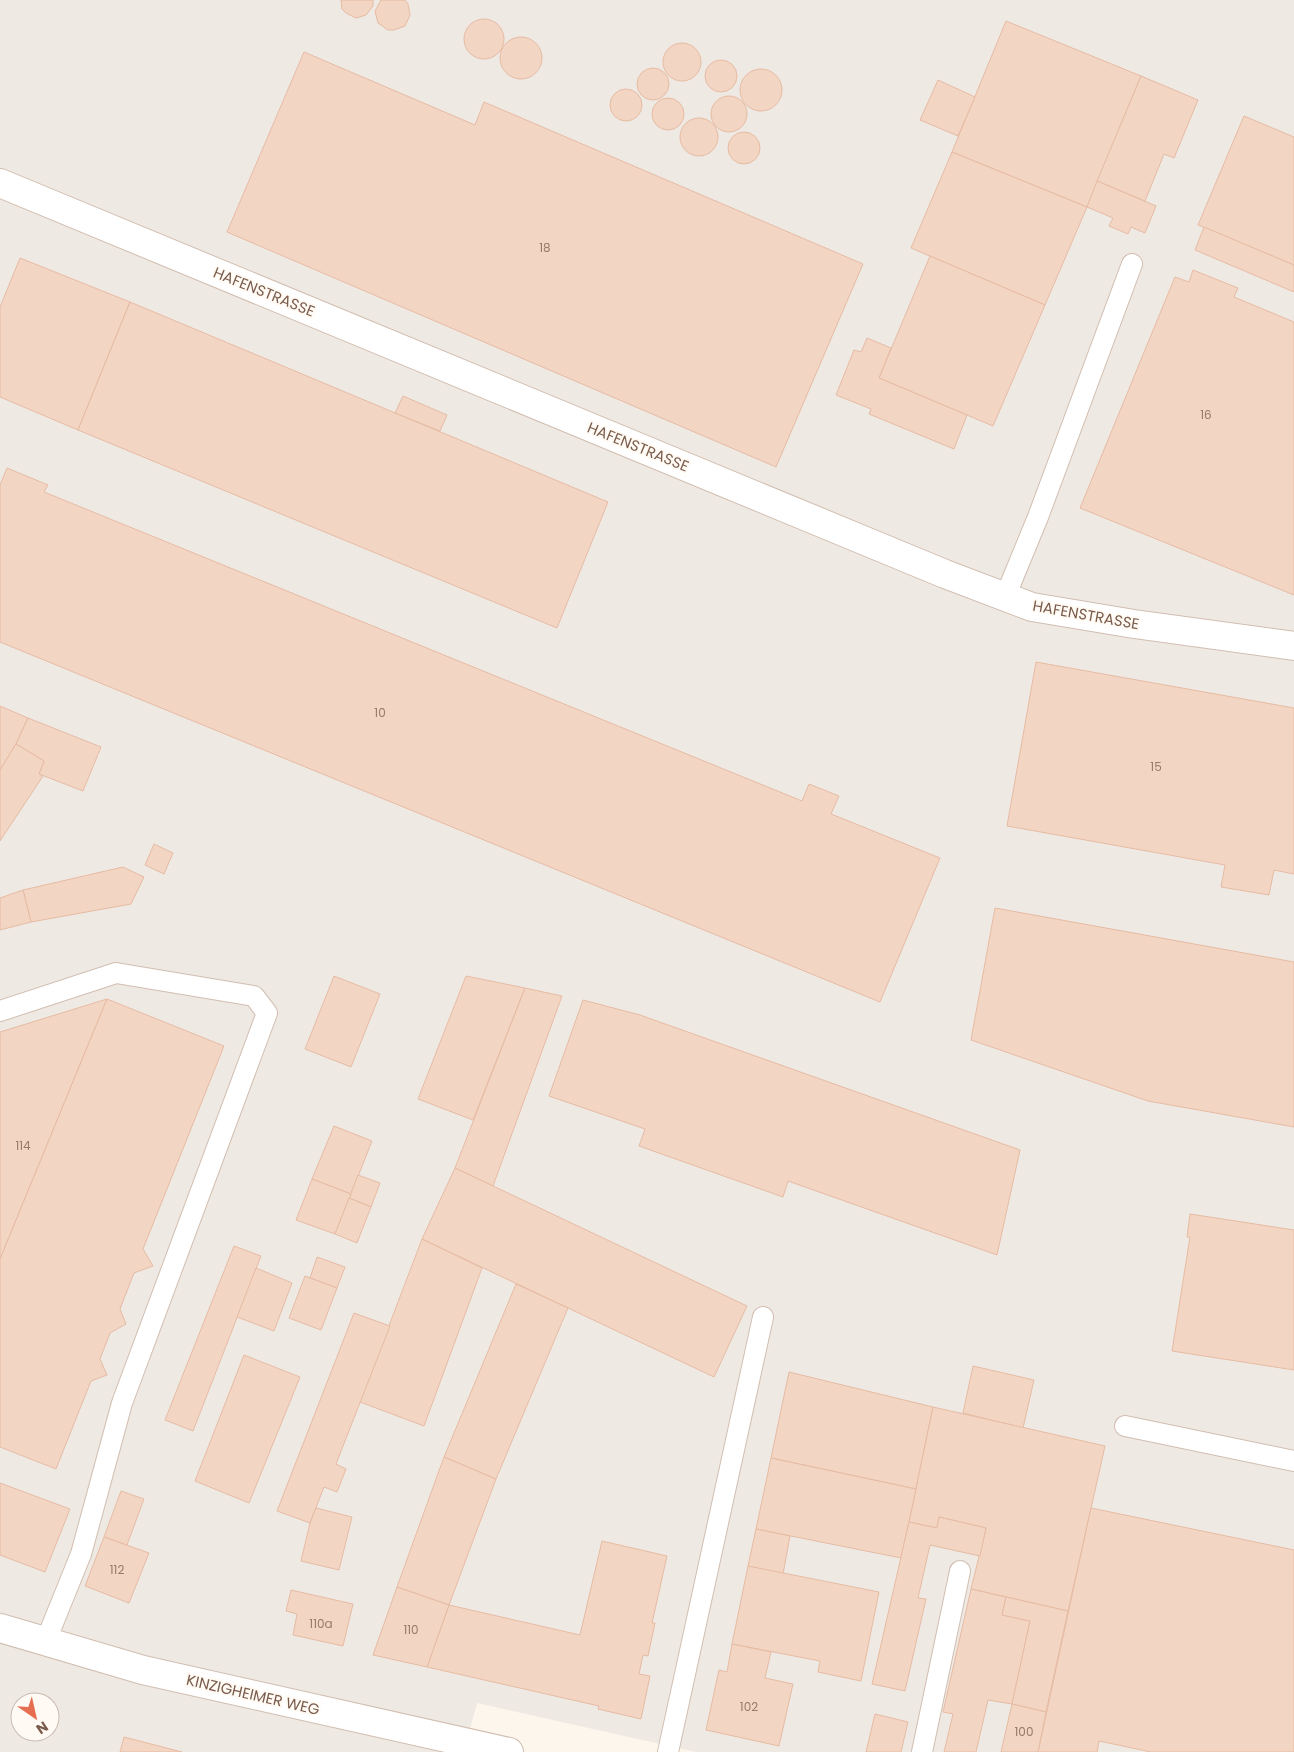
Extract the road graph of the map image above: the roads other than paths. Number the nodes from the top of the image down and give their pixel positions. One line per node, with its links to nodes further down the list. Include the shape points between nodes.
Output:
1 (0, 183): 3 (street, HAFENSTRASSE)
2 (1132, 264): 3 (lane)
3 (1005, 597): 4 (street, HAFENSTRASSE, via 1032,607 1088,617)
4 (1294, 646)
5 (0, 1011): 11 (lane, via 116,973 254,996 267,1013 122,1403 81,1554)
6 (763, 1317): 13 (lane)
7 (1125, 1426): 8 (lane)
8 (1294, 1462)
9 (960, 1571): 14 (lane)
10 (0, 1628): 11 (street, KINZIGHEIMER WEG)
11 (45, 1643): 12 (street, KINZIGHEIMER WEG, via 143,1670)
12 (509, 1752)
13 (668, 1752)
14 (922, 1752)

